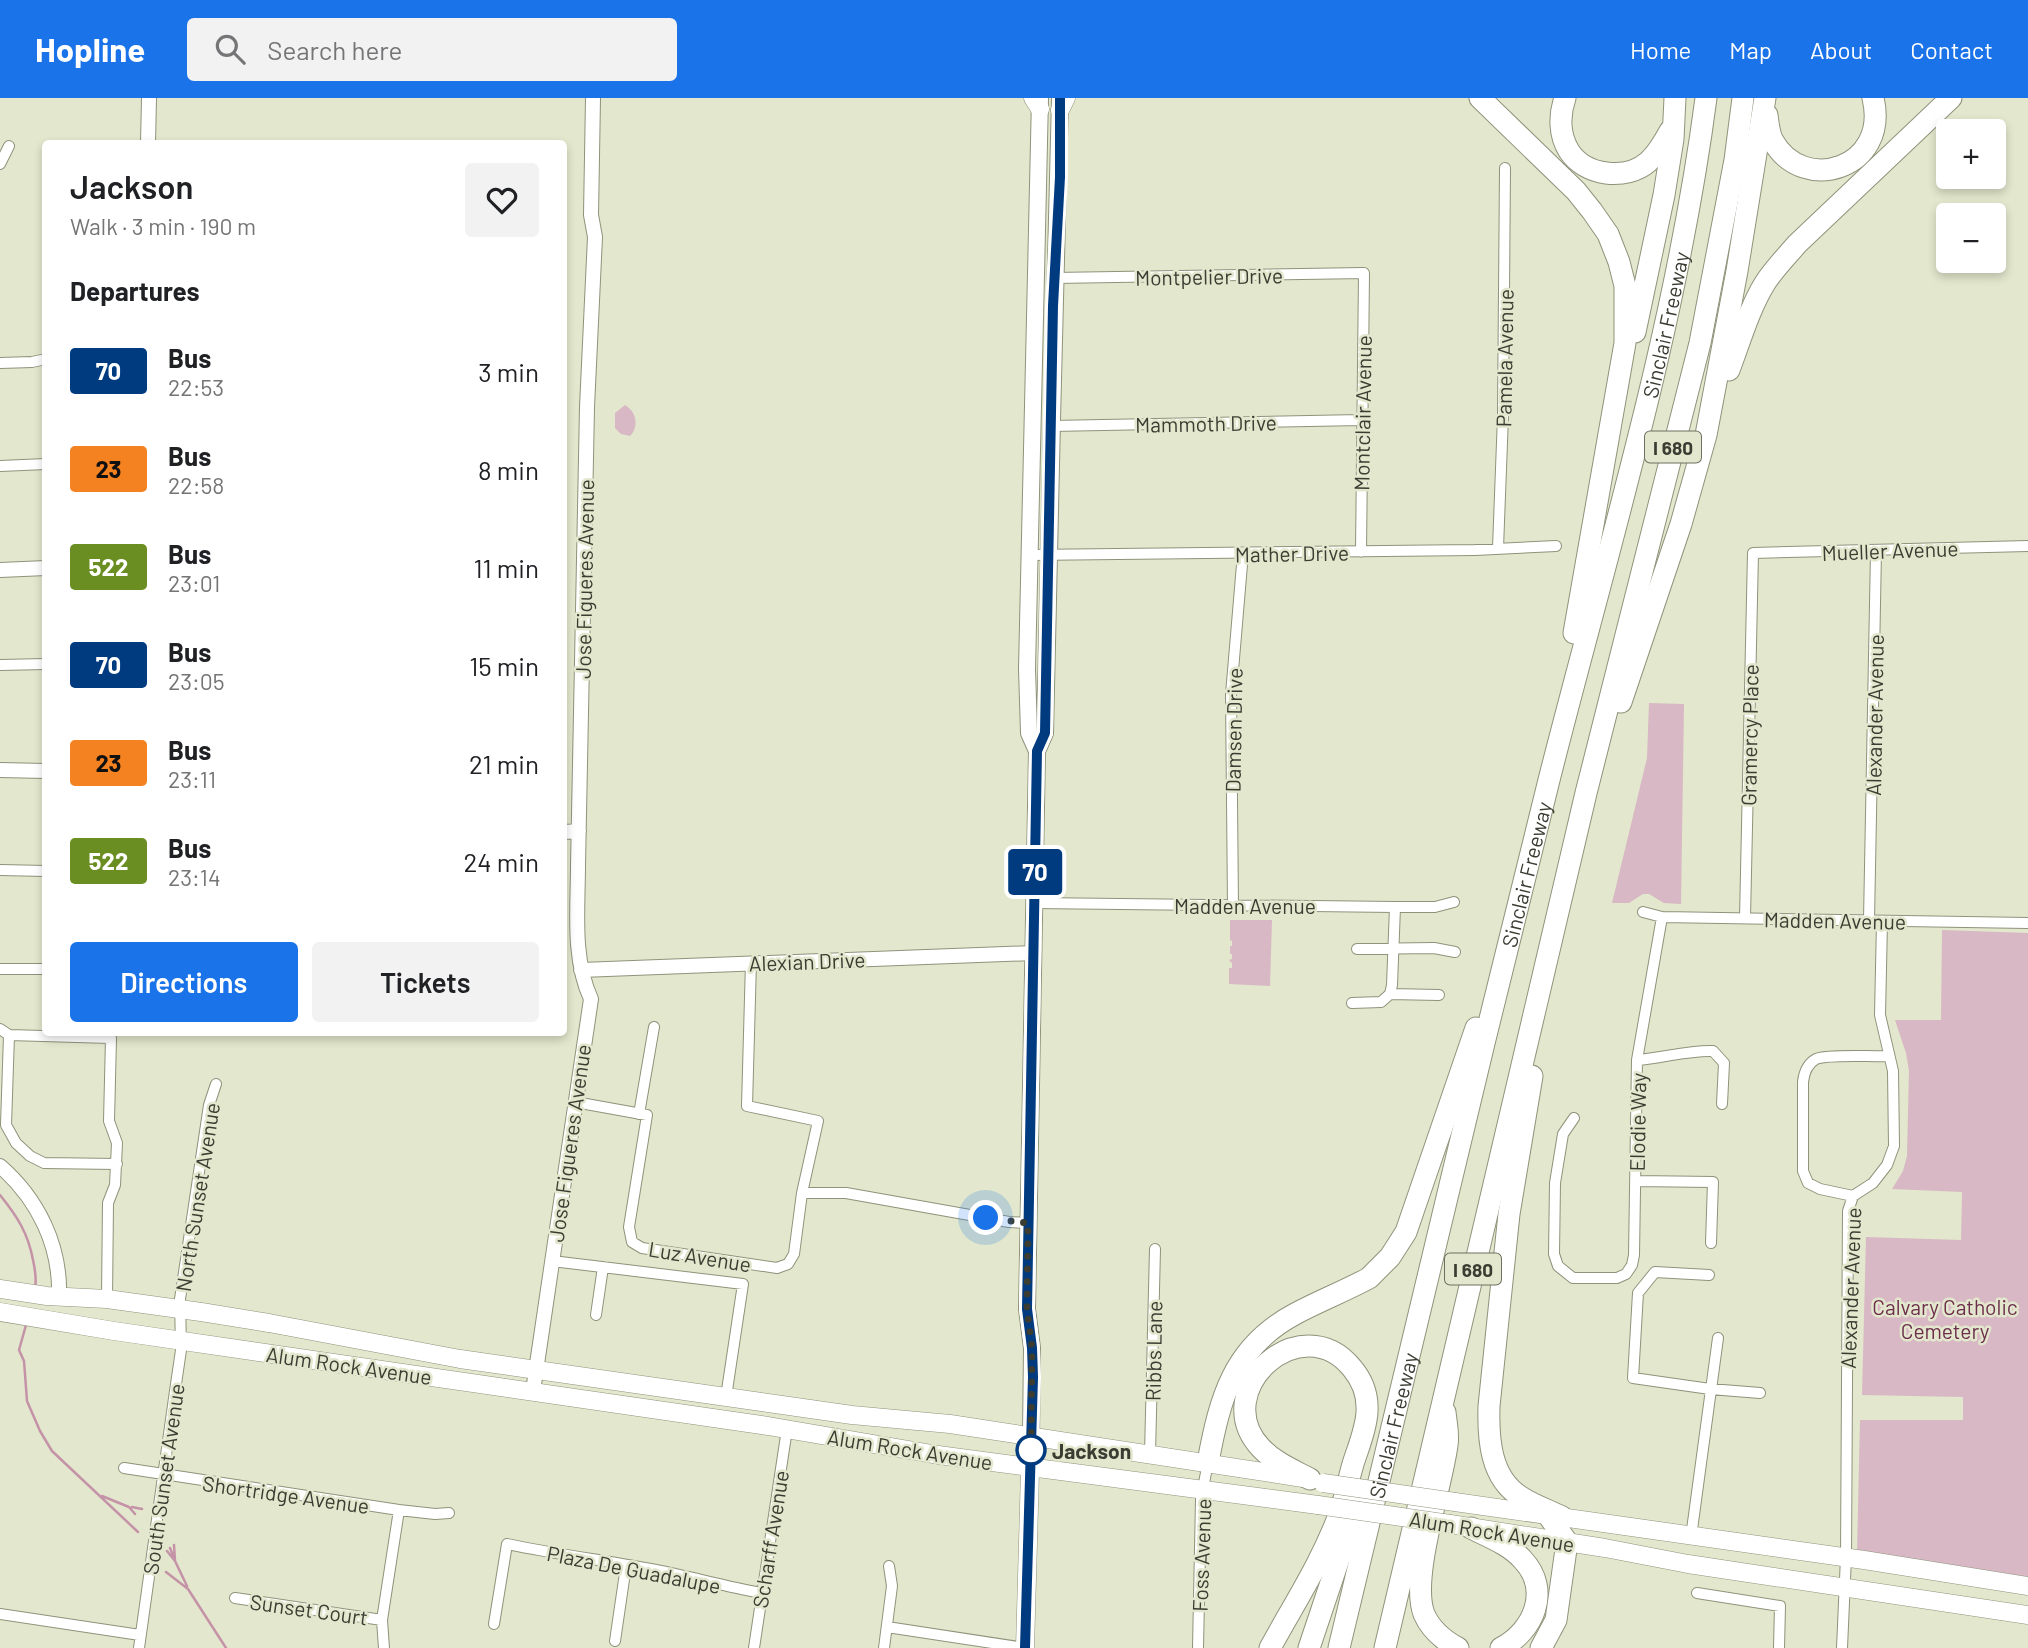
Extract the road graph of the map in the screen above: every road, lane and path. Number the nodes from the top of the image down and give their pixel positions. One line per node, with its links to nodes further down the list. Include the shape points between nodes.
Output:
1 (149, 98): 14 (street)
2 (593, 98): 48 (street, Jose Figueres Avenue, via 591,215 595,237)
3 (1480, 98): 24 (highway, via 1576,191 1608,234 1625,286 1627,315)
4 (1565, 98): 13 (highway, via 1560,112 1569,152 1604,173 1626,173 1646,164 1660,150)
5 (1675, 98): 13 (highway)
6 (1706, 98): 46 (highway, Sinclair Freeway / I 680, via 1664,332)
7 (1742, 98): 47 (highway, Sinclair Freeway / I 680, via 1733,174 1700,343)
8 (1873, 98): 10 (highway, via 1877,115 1874,134 1863,153 1826,170 1787,158 1773,141)
9 (1951, 98): 27 (highway, via 1778,266 1752,308)
10 (1764, 100): 27 (highway)
11 (1038, 102): 18 (main road)
12 (1062, 102): 20 (main road)
13 (1672, 126): 24 (highway, via 1664,195 1635,335)
14 (148, 140)
15 (9, 146): 16 (street)
16 (0, 164)
17 (1505, 168): 32 (street, Pamela Avenue)
18 (1035, 270): 21 (main road, via 1044,278); 37 (main road)
19 (1364, 273): 20 (street, Montpelier Drive); 25 (street, Montclair Avenue)
20 (1054, 278): 21 (main road)
21 (1053, 306): 26 (main road)
22 (42, 360): 23 (street)
23 (0, 363)
24 (1618, 384): 46 (highway)
25 (1361, 420): 26 (street, Mammoth Drive); 34 (street, Montclair Avenue)
26 (1051, 426): 38 (main road)
27 (1706, 435): 47 (highway, via 1631,676)
28 (42, 464): 29 (street)
29 (0, 467)
30 (1556, 546): 32 (street, Mather Drive)
31 (2028, 546): 33 (street, Mueller Avenue)
32 (1498, 548): 34 (street, Mather Drive)
33 (1876, 551): 36 (street, Mueller Avenue); 61 (street, Alexander Avenue)
34 (1361, 552): 35 (street, Mather Drive)
35 (1243, 553): 38 (street, Mather Drive); 55 (street, Damsen Drive, via 1231,694)
36 (1753, 553): 60 (street, Gramercy Place)
37 (1029, 555): 38 (street, Mather Drive); 43 (main road, via 1029,733)
38 (1048, 555): 43 (main road, via 1045,733)
39 (42, 568): 40 (street)
40 (0, 570)
41 (42, 664): 42 (street)
42 (0, 665)
43 (1037, 751): 54 (main road)
44 (0, 770): 45 (street)
45 (42, 771)
46 (1550, 779): 52 (highway, Sinclair Freeway / I 680)
47 (1586, 793): 57 (highway, Sinclair Freeway / I 680)
48 (579, 831): 49 (street); 71 (street, Jose Figueres Avenue)
49 (567, 832)
50 (0, 870): 51 (street)
51 (42, 871)
52 (1524, 883): 111 (highway, Sinclair Freeway / I 680); 115 (highway, via 1417,1205 1399,1246 1369,1278 1284,1320 1245,1355 1223,1397)
53 (1454, 902): 56 (street, Madden Avenue)
54 (1034, 903): 55 (street, Madden Avenue); 67 (main road)
55 (1233, 906): 56 (street, Madden Avenue)
56 (1395, 907): 65 (street)
57 (1559, 911): 108 (highway, Sinclair Freeway / I 680); 123 (highway, via 1509,1214 1488,1420 1490,1446 1502,1478 1519,1496)
58 (1643, 912): 59 (street, Madden Avenue)
59 (1662, 916): 60 (street, Madden Avenue); 80 (street, Elodie Way)
60 (1745, 918): 61 (street, Madden Avenue)
61 (1869, 920): 62 (street, Madden Avenue)
62 (1882, 922): 63 (street, Madden Avenue); 79 (street, Alexander Avenue, via 1880,1015)
63 (2028, 923)
64 (1357, 949): 65 (street)
65 (1393, 950): 66 (street); 72 (street)
66 (1455, 952)
67 (1033, 953): 68 (street, Alexian Drive); 91 (main road)
68 (751, 962): 71 (street, Alexian Drive); 89 (street, Luz Avenue, via 747,1106 818,1121)
69 (0, 968): 70 (street)
70 (42, 969)
71 (581, 970): 82 (street, Jose Figueres Avenue, via 591,999)
72 (1390, 994): 73 (street); 74 (street, via 1381,1002)
73 (1440, 995)
74 (1352, 1003)
75 (654, 1027): 84 (street, Luz Avenue)
76 (4, 1032): 77 (street); 86 (street, via 6,1125 16,1143 44,1163)
77 (42, 1034)
78 (75, 1036): 86 (street, via 111,1038 109,1121 117,1143)
79 (1888, 1056): 90 (street, Alexander Avenue, via 1893,1071 1894,1146 1873,1183); 90 (street, via 1815,1060 1802,1082 1803,1171 1808,1183)
80 (1637, 1060): 83 (street, via 1713,1051 1724,1063); 88 (street, Elodie Way)
81 (216, 1084): 100 (street, North Sunset Avenue, via 209,1105)
82 (575, 1102): 84 (street); 94 (street, Jose Figueres Avenue)
83 (1722, 1104)
84 (639, 1114): 89 (street, Luz Avenue, via 647,1115 629,1227 632,1242 642,1248 777,1268 788,1264 794,1254)
85 (1574, 1118): 88 (street, Elodie Way, via 1563,1135 1555,1183 1554,1254 1558,1266 1573,1278 1617,1278 1632,1265)
86 (117, 1164): 99 (street, via 116,1185 108,1203)
87 (0, 1166): 98 (street, via 36,1206 49,1233 59,1270)
88 (1636, 1181): 92 (street, via 1713,1182)
89 (802, 1193): 91 (street, via 846,1193)
90 (1853, 1196): 127 (street, Alexander Avenue, via 1848,1211)
91 (1028, 1223): 113 (main road)
92 (1711, 1243)
93 (1155, 1249): 114 (street, Ribbs Lane)
94 (552, 1261): 95 (street); 105 (street, Jose Figueres Avenue)
95 (603, 1268): 102 (street); 110 (street, via 743,1284)
96 (1709, 1275): 106 (street, via 1655,1272 1639,1293 1633,1378)
97 (0, 1289): 98 (main road, Alum Rock Avenue)
98 (53, 1296): 99 (main road, Alum Rock Avenue)
99 (107, 1299): 100 (main road, Alum Rock Avenue)
100 (180, 1310): 104 (street, South Sunset Avenue); 105 (main road, Alum Rock Avenue)
101 (0, 1312): 104 (main road, Alum Rock Avenue)
102 (596, 1315)
103 (1718, 1338): 106 (street)
104 (180, 1340): 107 (main road, Alum Rock Avenue); 118 (street, South Sunset Avenue)
105 (536, 1370): 107 (street, Jose Figueres Avenue); 110 (main road, Alum Rock Avenue)
106 (1710, 1389): 109 (street); 125 (street)
107 (533, 1391): 112 (main road, Alum Rock Avenue)
108 (1443, 1392): 142 (highway, Sinclair Freeway / I 680); 152 (highway, via 1448,1442 1421,1593 1430,1625)
109 (1759, 1393)
110 (726, 1397): 113 (main road, Alum Rock Avenue)
111 (1392, 1425): 150 (highway, via 1373,1451); 151 (highway, Sinclair Freeway / I 680)
112 (787, 1429): 116 (main road, Alum Rock Avenue); 132 (street, Scharff Avenue)
113 (1031, 1436): 114 (main road, Alum Rock Avenue); 116 (main road)
114 (1150, 1454): 115 (main road, Alum Rock Avenue)
115 (1208, 1462): 119 (main road, Alum Rock Avenue); 120 (street, Foss Avenue)
116 (1030, 1467): 120 (main road, Alum Rock Avenue); 147 (main road)
117 (124, 1468): 118 (street, Shortridge Avenue)
118 (164, 1476): 121 (street, Shortridge Avenue); 140 (street, South Sunset Avenue)
119 (1317, 1481): 123 (main road, Alum Rock Avenue, bridge); 149 (highway, via 1261,1448 1245,1414 1248,1391 1260,1370 1281,1353 1305,1346 1330,1352 1350,1366 1363,1385 1367,1413 1340,1514 1316,1568)
120 (1203, 1489): 124 (main road, Alum Rock Avenue, bridge); 148 (street, Foss Avenue)
121 (399, 1510): 122 (street, Shortridge Avenue); 137 (street)
122 (449, 1513)
123 (1555, 1516): 125 (main road, Alum Rock Avenue); 126 (highway)
124 (1471, 1528): 126 (main road, Alum Rock Avenue); 153 (highway, via 1517,1554 1534,1578 1538,1601 1531,1620 1519,1637)
125 (1691, 1537): 127 (main road, Alum Rock Avenue)
126 (1567, 1542): 131 (main road, Alum Rock Avenue); 154 (highway, via 1559,1607)
127 (1846, 1558): 130 (main road, Alum Rock Avenue); 131 (street, Alexander Avenue)
128 (626, 1566): 132 (street, Plaza De Guadalupe); 138 (street, Plaza De Guadalupe, via 508,1544); 141 (street)
129 (889, 1566): 139 (street, via 892,1586)
130 (2028, 1586)
131 (1843, 1588): 136 (main road, Alum Rock Avenue); 156 (street, Alexander Avenue)
132 (761, 1593): 145 (street, Scharff Avenue)
133 (1697, 1594): 155 (street, via 1780,1606)
134 (236, 1598): 137 (street, Sunset Court)
135 (0, 1614): 140 (street)
136 (2028, 1615)
137 (382, 1620): 144 (street)
138 (494, 1624)
139 (887, 1627): 146 (street); 147 (street)
140 (141, 1635): 143 (street, South Sunset Avenue)
141 (615, 1641)
142 (1387, 1641)
143 (139, 1648)
144 (384, 1648)
145 (754, 1648)
146 (884, 1648)
147 (1025, 1648)
148 (1198, 1648)
149 (1270, 1648)
150 (1309, 1648)
151 (1339, 1648)
152 (1458, 1648)
153 (1501, 1648)
154 (1541, 1648)
155 (1779, 1648)
156 (1842, 1648)

